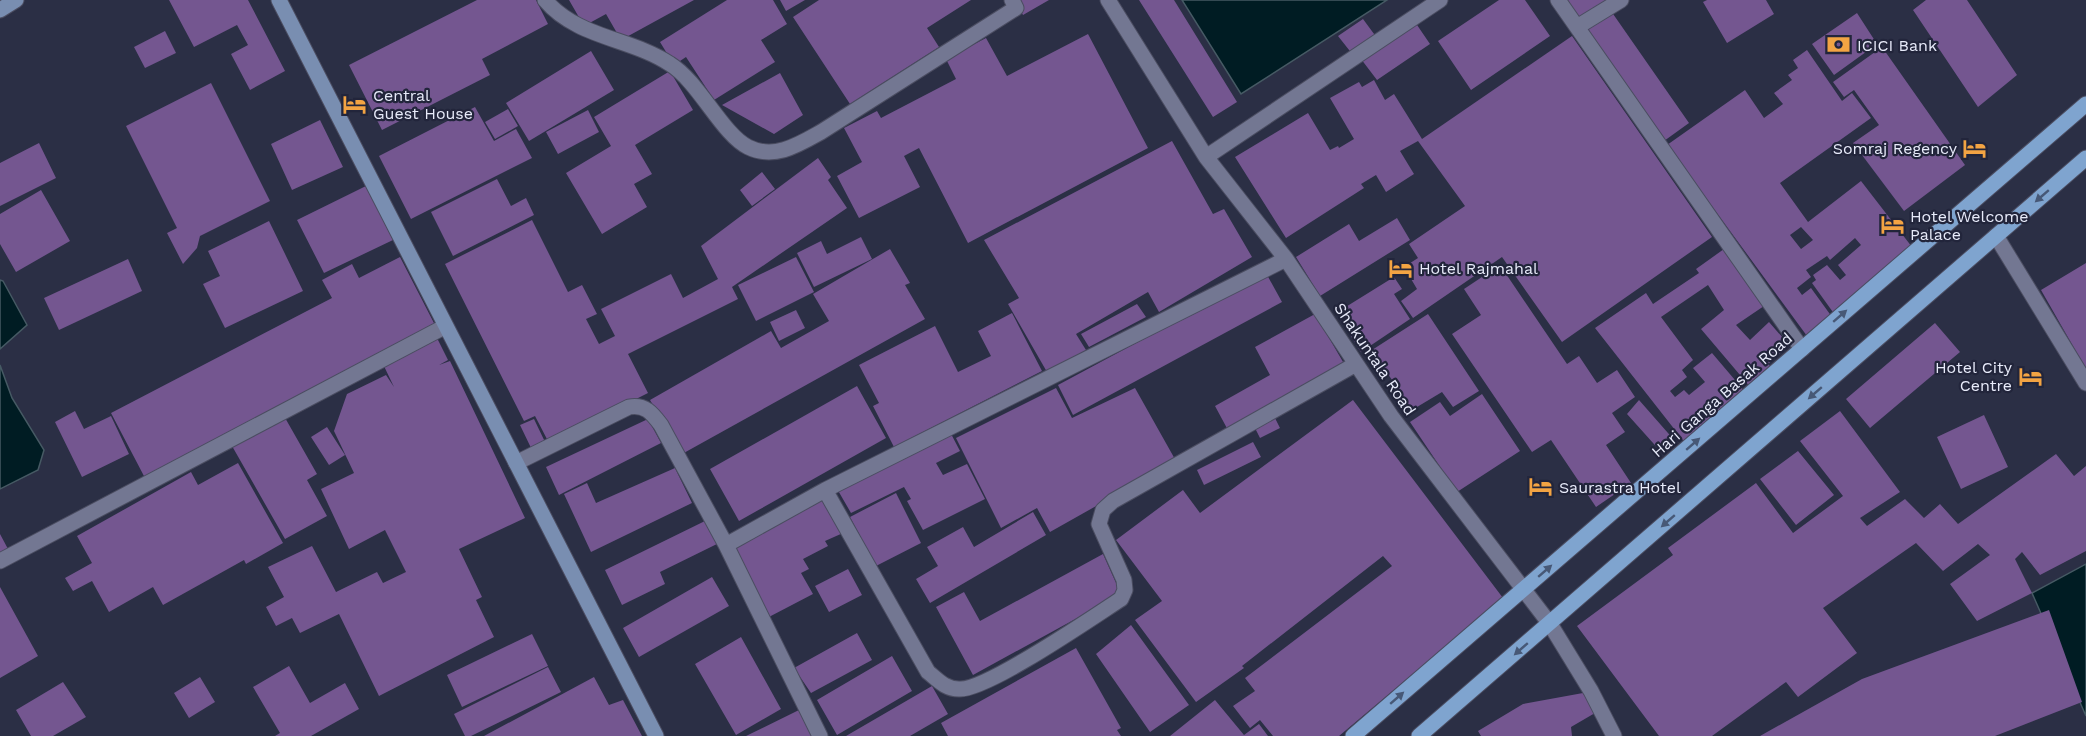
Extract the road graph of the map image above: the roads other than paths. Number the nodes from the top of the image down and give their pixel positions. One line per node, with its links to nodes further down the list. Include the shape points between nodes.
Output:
1 (16, 0): 9 (street)
2 (279, 0): 16 (street)
3 (545, 0): 4 (street, via 585,30 671,64 747,147 770,153 795,147 820,132 1016,8)
4 (1012, 0)
5 (1108, 0): 12 (street, Shakuntala Road)
6 (1440, 0): 12 (street)
7 (1558, 0): 10 (street)
8 (1620, 0): 10 (street)
9 (0, 10)
10 (1577, 27): 17 (street)
11 (2086, 104): 17 (main road, Hari Ganga Basak Road, one-way to 11)
12 (1206, 157): 15 (street, Shakuntala Road)
13 (2086, 158): 14 (main road, one-way to 14)
14 (1996, 236): 19 (street); 25 (main road, one-way to 25)
15 (1286, 259): 18 (street, Shakuntala Road); 21 (street)
16 (444, 327): 20 (street); 23 (street)
17 (1802, 349): 24 (main road, Hari Ganga Basak Road, one-way to 17)
18 (1356, 364): 21 (street, via 1113,501 1103,510 1099,524 1124,580 1121,599 1001,674 961,690 944,686 928,672); 24 (street, Shakuntala Road)
19 (2086, 383)
20 (516, 463): 22 (street, via 638,405 651,411 662,425); 26 (street)
21 (825, 490): 22 (street)
22 (726, 545): 27 (street)
23 (0, 561)
24 (1523, 591): 25 (street, Shakuntala Road); 28 (main road, Hari Ganga Basak Road, one-way to 24)
25 (1550, 624): 29 (main road, one-way to 29); 30 (street, Shakuntala Road)
26 (656, 736)
27 (820, 736)
28 (1353, 736)
29 (1419, 736)
30 (1614, 736)

